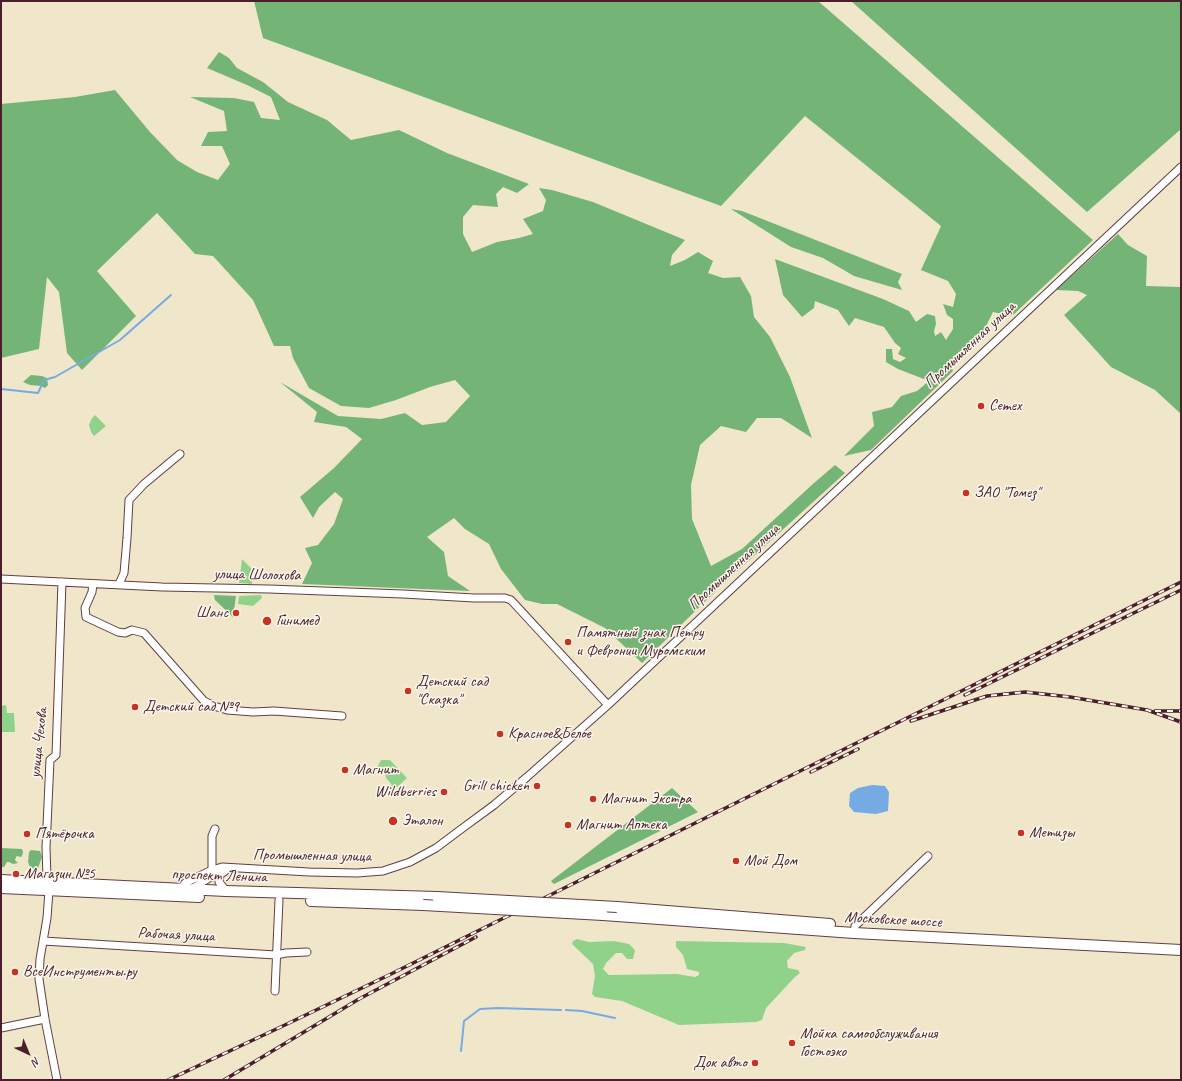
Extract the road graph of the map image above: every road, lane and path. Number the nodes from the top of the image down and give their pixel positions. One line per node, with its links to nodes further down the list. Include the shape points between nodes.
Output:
1 (1181, 167): 7 (street, Промышленная улица)
2 (180, 454): 6 (street, via 129,500 124,573)
3 (1, 579): 4 (street, улица Шолохова)
4 (62, 582): 5 (street, улица Шолохова); 14 (street, улица Чехова, via 56,755 50,760 46,847)
5 (93, 584): 6 (street, улица Шолохова); 8 (street, via 85,608 86,617 118,632 132,630 144,633 204,701 227,710)
6 (119, 584): 7 (street, улица Шолохова, via 505,598 511,600)
7 (608, 705): 12 (street, Промышленная улица, via 494,805 436,848 410,862 383,871 357,873)
8 (342, 716)
9 (215, 829): 11 (street, via 212,836)
10 (928, 856): 21 (street)
11 (212, 870): 12 (street, Промышленная улица, via 222,867); 17 (street, Промышленная улица, via 185,883 182,887)
12 (226, 870): 16 (street, via 218,880); 17 (street, Промышленная улица)
13 (1, 880): 14 (main road, проспект Ленина)
14 (49, 887): 15 (main road, проспект Ленина); 17 (main road, проспект Ленина); 22 (street, улица Чехова)
15 (1, 888)
16 (226, 891): 17 (main road, проспект Ленина); 19 (main road, проспект Ленина, bridge, via 437,897)
17 (184, 892): 18 (main road, проспект Ленина)
18 (279, 900): 20 (main road, проспект Ленина, bridge); 26 (street)
19 (617, 907): 21 (main road, Московское шоссе)
20 (603, 915): 21 (main road, Московское шоссе)
21 (854, 929): 23 (main road, Московское шоссе); 24 (main road, Московское шоссе)
22 (43, 941): 26 (street, Рабочая улица); 28 (street, улица Чехова, via 39,979)
23 (1181, 943)
24 (1181, 950)
25 (307, 952): 26 (street, Рабочая улица)
26 (276, 955): 27 (street)
27 (275, 991)
28 (44, 1019): 29 (street); 30 (street, улица Чехова)
29 (1, 1028)
30 (57, 1080)

